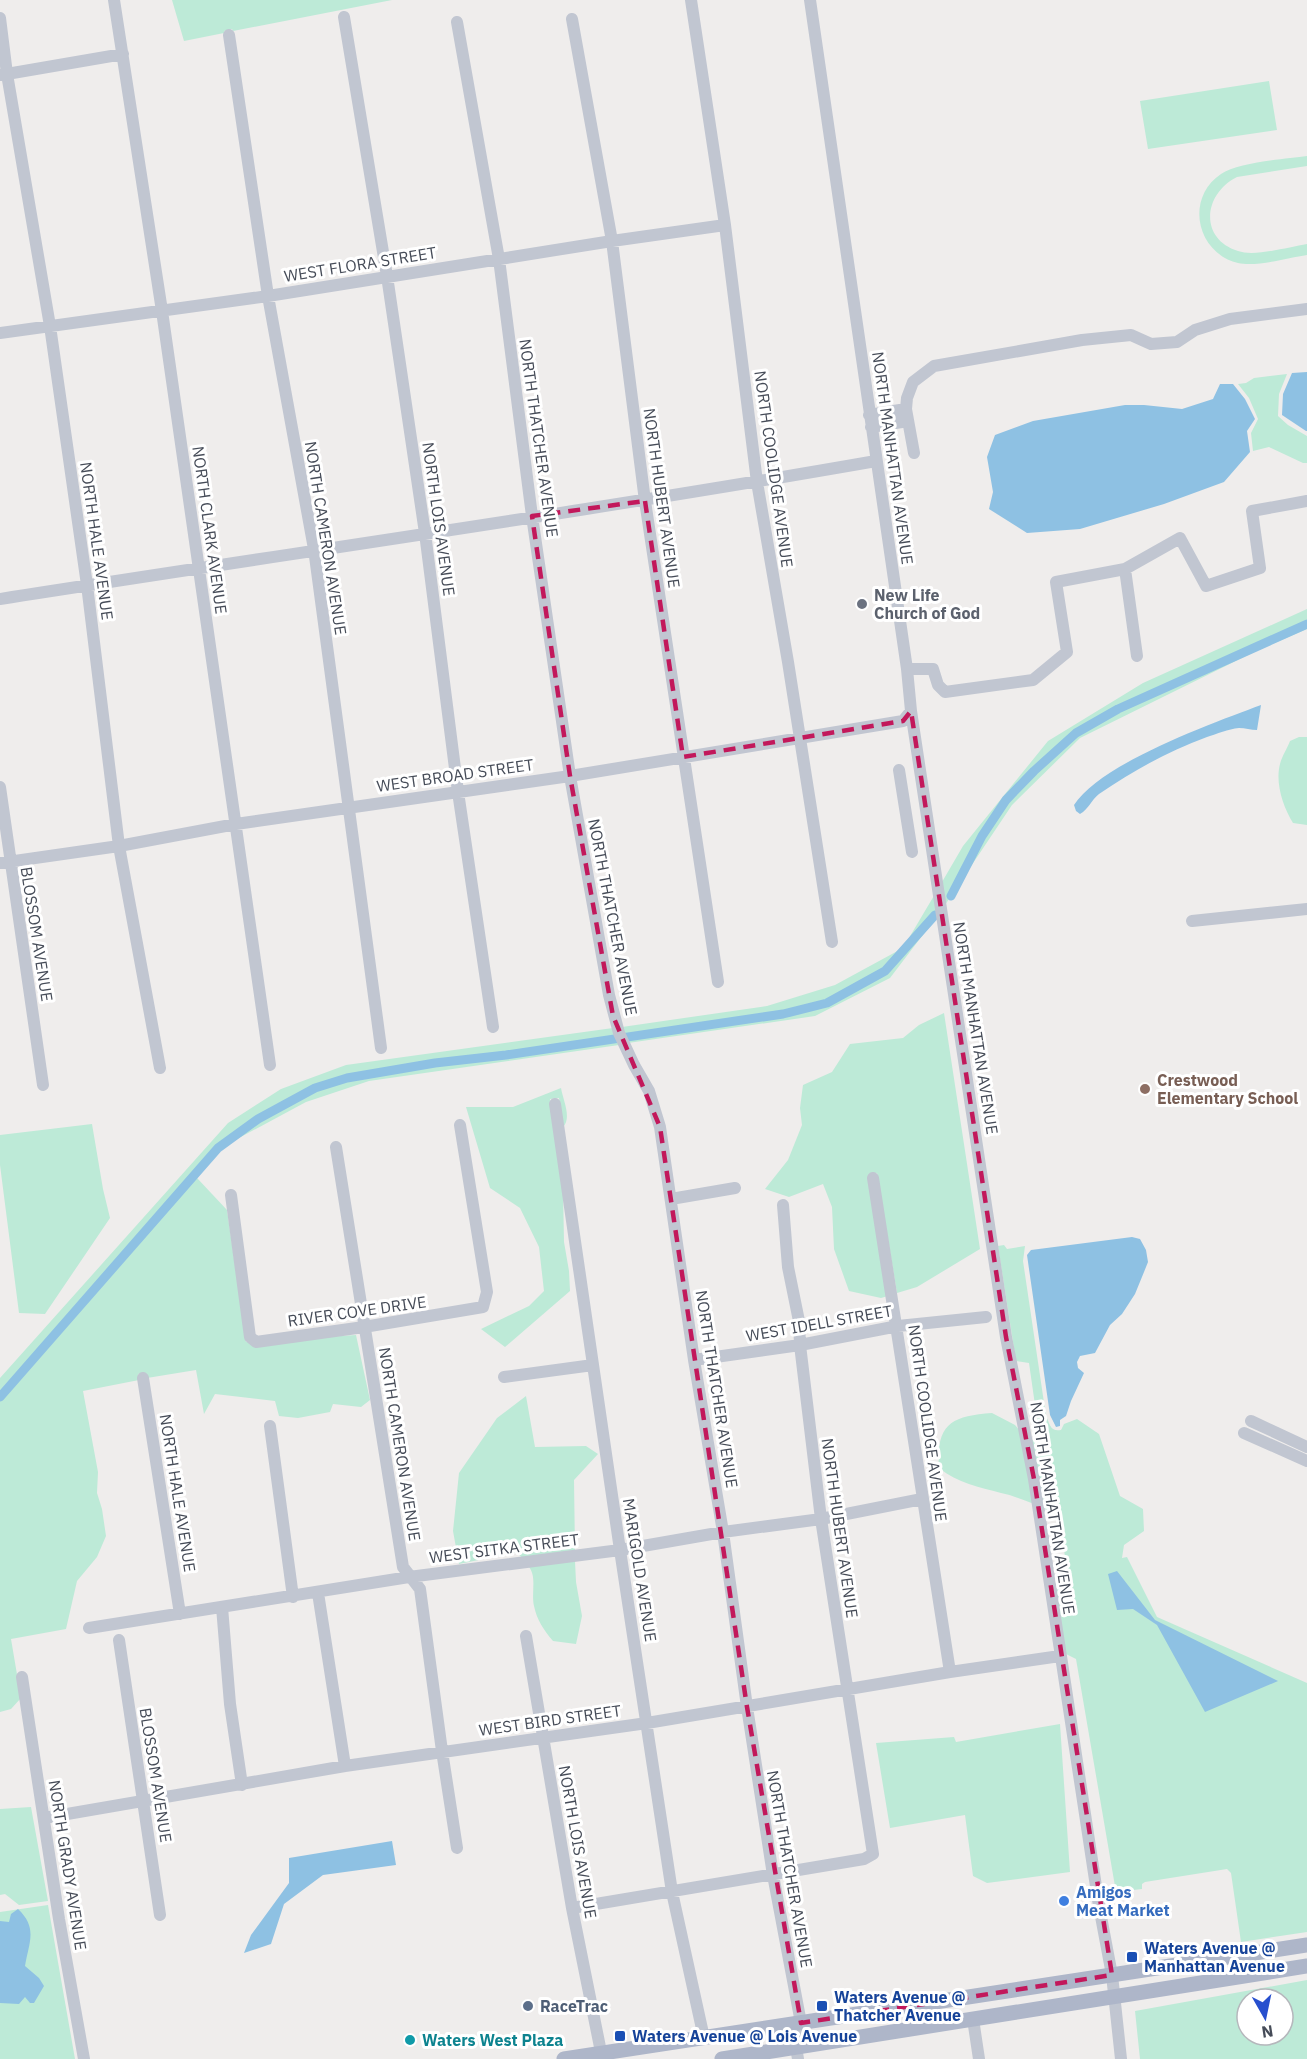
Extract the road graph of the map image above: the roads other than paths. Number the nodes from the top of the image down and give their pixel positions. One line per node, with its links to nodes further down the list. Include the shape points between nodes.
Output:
1 (114, 0): 9 (street, NORTH CLARK AVENUE)
2 (691, 0): 11 (street, NORTH COOLIDGE AVENUE)
3 (810, 0): 21 (street, NORTH MANHATTAN AVENUE)
4 (344, 17): 14 (street, NORTH LOIS AVENUE)
5 (0, 18): 10 (street, NORTH HALE AVENUE)
6 (572, 19): 12 (street, NORTH HUBERT AVENUE)
7 (457, 22): 13 (street, NORTH THATCHER AVENUE)
8 (229, 35): 15 (street, NORTH CAMERON AVENUE)
9 (123, 54): 10 (street); 17 (street, NORTH CLARK AVENUE)
10 (4, 74): 18 (street, NORTH HALE AVENUE)
11 (725, 225): 12 (street, WEST FLORA STREET); 24 (street, NORTH COOLIDGE AVENUE)
12 (612, 241): 13 (street, WEST FLORA STREET); 25 (street, NORTH HUBERT AVENUE)
13 (499, 259): 14 (street, WEST FLORA STREET); 27 (street, NORTH THATCHER AVENUE)
14 (387, 276): 15 (street, WEST FLORA STREET); 28 (street, NORTH LOIS AVENUE)
15 (268, 296): 17 (street, WEST FLORA STREET); 29 (street, NORTH CAMERON AVENUE)
16 (1307, 309): 20 (street, via 1230,319 1195,330 1177,342 1151,344 1131,335 934,366 909,389)
17 (162, 310): 18 (street, WEST FLORA STREET); 30 (street, NORTH CLARK AVENUE)
18 (50, 326): 19 (street, WEST FLORA STREET); 32 (street, NORTH HALE AVENUE)
19 (0, 333)
20 (907, 415): 21 (street); 22 (street)
21 (870, 421): 23 (street, NORTH MANHATTAN AVENUE)
22 (914, 453)
23 (876, 461): 24 (street); 35 (street, NORTH MANHATTAN AVENUE)
24 (757, 482): 25 (street); 37 (street, NORTH COOLIDGE AVENUE)
25 (645, 501): 27 (street); 38 (street, NORTH HUBERT AVENUE)
26 (1307, 501): 31 (street, via 1252,511 1260,567 1206,586 1180,538)
27 (532, 516): 28 (street); 40 (street, NORTH THATCHER AVENUE)
28 (425, 533): 29 (street); 42 (street, NORTH LOIS AVENUE)
29 (314, 549): 30 (street); 43 (street, NORTH CAMERON AVENUE)
30 (199, 567): 32 (street); 46 (street, NORTH CLARK AVENUE)
31 (1125, 569): 34 (street); 35 (street, via 1056,582 1067,652 1033,680 945,692 933,669)
32 (87, 585): 33 (street); 47 (street, NORTH HALE AVENUE)
33 (0, 599)
34 (1137, 656)
35 (907, 669): 36 (street, NORTH MANHATTAN AVENUE)
36 (911, 711): 37 (street, WEST BROAD STREET, via 903,721); 44 (street, NORTH MANHATTAN AVENUE)
37 (800, 737): 38 (street, WEST BROAD STREET); 52 (street, NORTH COOLIDGE AVENUE)
38 (683, 756): 40 (street, WEST BROAD STREET); 53 (street, NORTH HUBERT AVENUE)
39 (899, 770): 45 (street)
40 (570, 776): 42 (street, WEST BROAD STREET); 65 (street, NORTH THATCHER AVENUE, via 609,995 625,1048 649,1091)
41 (0, 787): 49 (street, BLOSSOM AVENUE)
42 (458, 792): 43 (street, WEST BROAD STREET); 54 (street, NORTH LOIS AVENUE)
43 (348, 807): 46 (street, WEST BROAD STREET); 55 (street, NORTH CAMERON AVENUE)
44 (926, 808): 45 (street); 92 (street, NORTH MANHATTAN AVENUE, via 1006,1337 1034,1479)
45 (906, 811): 48 (street)
46 (236, 824): 47 (street, WEST BROAD STREET); 56 (street, NORTH CLARK AVENUE)
47 (119, 846): 49 (street, WEST BROAD STREET); 57 (street, NORTH HALE AVENUE)
48 (912, 852)
49 (5, 862): 58 (street, BLOSSOM AVENUE)
50 (1307, 909): 51 (street)
51 (1192, 921)
52 (832, 942)
53 (718, 982)
54 (493, 1026)
55 (381, 1048)
56 (270, 1065)
57 (160, 1068)
58 (43, 1084)
59 (555, 1104): 72 (street, MARIGOLD AVENUE)
60 (460, 1125): 69 (street, RIVER COVE DRIVE, via 487,1292 483,1307)
61 (336, 1147): 69 (street, NORTH CAMERON AVENUE)
62 (873, 1178): 68 (street, NORTH COOLIDGE AVENUE)
63 (735, 1188): 65 (street)
64 (231, 1195): 69 (street, RIVER COVE DRIVE, via 250,1337 256,1342)
65 (671, 1199): 71 (street, NORTH THATCHER AVENUE)
66 (783, 1205): 70 (street, NORTH HUBERT AVENUE)
67 (986, 1317): 68 (street, WEST IDELL STREET)
68 (898, 1326): 70 (street, WEST IDELL STREET); 80 (street, NORTH COOLIDGE AVENUE)
69 (364, 1327): 84 (street, NORTH CAMERON AVENUE, via 403,1567)
70 (800, 1345): 71 (street, WEST IDELL STREET); 81 (street, NORTH HUBERT AVENUE)
71 (694, 1360): 82 (street, NORTH THATCHER AVENUE)
72 (593, 1365): 73 (street); 83 (street, MARIGOLD AVENUE)
73 (504, 1377)
74 (143, 1378): 88 (street, NORTH HALE AVENUE)
75 (1251, 1421): 78 (street)
76 (270, 1426): 86 (street)
77 (1244, 1433): 79 (street)
78 (1307, 1447)
79 (1307, 1461)
80 (922, 1500): 81 (street, WEST SITKA STREET); 93 (street, NORTH COOLIDGE AVENUE)
81 (821, 1519): 82 (street, WEST SITKA STREET); 95 (street, NORTH HUBERT AVENUE)
82 (723, 1532): 83 (street, WEST SITKA STREET); 96 (street, NORTH THATCHER AVENUE)
83 (620, 1550): 84 (street, WEST SITKA STREET); 97 (street, MARIGOLD AVENUE)
84 (409, 1577): 85 (street, WEST SITKA STREET); 99 (street, NORTH CAMERON AVENUE, via 420,1589)
85 (318, 1593): 86 (street, WEST SITKA STREET); 100 (street)
86 (294, 1597): 87 (street, WEST SITKA STREET)
87 (222, 1608): 88 (street, WEST SITKA STREET); 101 (street)
88 (180, 1614): 89 (street, WEST SITKA STREET)
89 (89, 1628)
90 (526, 1636): 98 (street, NORTH LOIS AVENUE)
91 (119, 1640): 102 (street, BLOSSOM AVENUE)
92 (1060, 1656): 93 (street, WEST BIRD STREET); 111 (street, NORTH MANHATTAN AVENUE)
93 (950, 1672): 95 (street, WEST BIRD STREET)
94 (22, 1677): 103 (street, NORTH GRADY AVENUE)
95 (847, 1691): 96 (street, WEST BIRD STREET); 105 (street, NORTH HUBERT AVENUE, via 873,1854 864,1859)
96 (747, 1707): 97 (street, WEST BIRD STREET); 105 (street, NORTH THATCHER AVENUE)
97 (647, 1723): 98 (street, WEST BIRD STREET); 106 (street, MARIGOLD AVENUE)
98 (544, 1737): 99 (street, WEST BIRD STREET); 107 (street, NORTH LOIS AVENUE)
99 (441, 1751): 100 (street, WEST BIRD STREET); 104 (street, NORTH CAMERON AVENUE)
100 (345, 1766): 101 (street, WEST BIRD STREET)
101 (242, 1785): 102 (street, WEST BIRD STREET)
102 (142, 1800): 103 (street, WEST BIRD STREET); 108 (street, BLOSSOM AVENUE)
103 (44, 1818): 119 (street, NORTH GRADY AVENUE)
104 (457, 1848)
105 (773, 1875): 106 (street); 114 (street, NORTH THATCHER AVENUE)
106 (672, 1892): 107 (street); 115 (street, MARIGOLD AVENUE)
107 (572, 1908): 117 (street, NORTH LOIS AVENUE)
108 (160, 1915)
109 (1307, 1944): 111 (main road)
110 (1307, 1966): 112 (main road)
111 (1112, 1975): 112 (street, NORTH MANHATTAN AVENUE); 114 (main road)
112 (1114, 1996): 113 (main road); 124 (street, NORTH MANHATTAN AVENUE)
113 (973, 2019): 118 (main road); 123 (street)
114 (801, 2023): 115 (main road); 118 (street)
115 (704, 2038): 116 (main road)
116 (678, 2042): 117 (main road); 121 (main road)
117 (601, 2052): 120 (main road)
118 (797, 2053): 122 (main road)
119 (84, 2059)
120 (564, 2059)
121 (628, 2059)
122 (722, 2059)
123 (979, 2059)
124 (1121, 2059)

